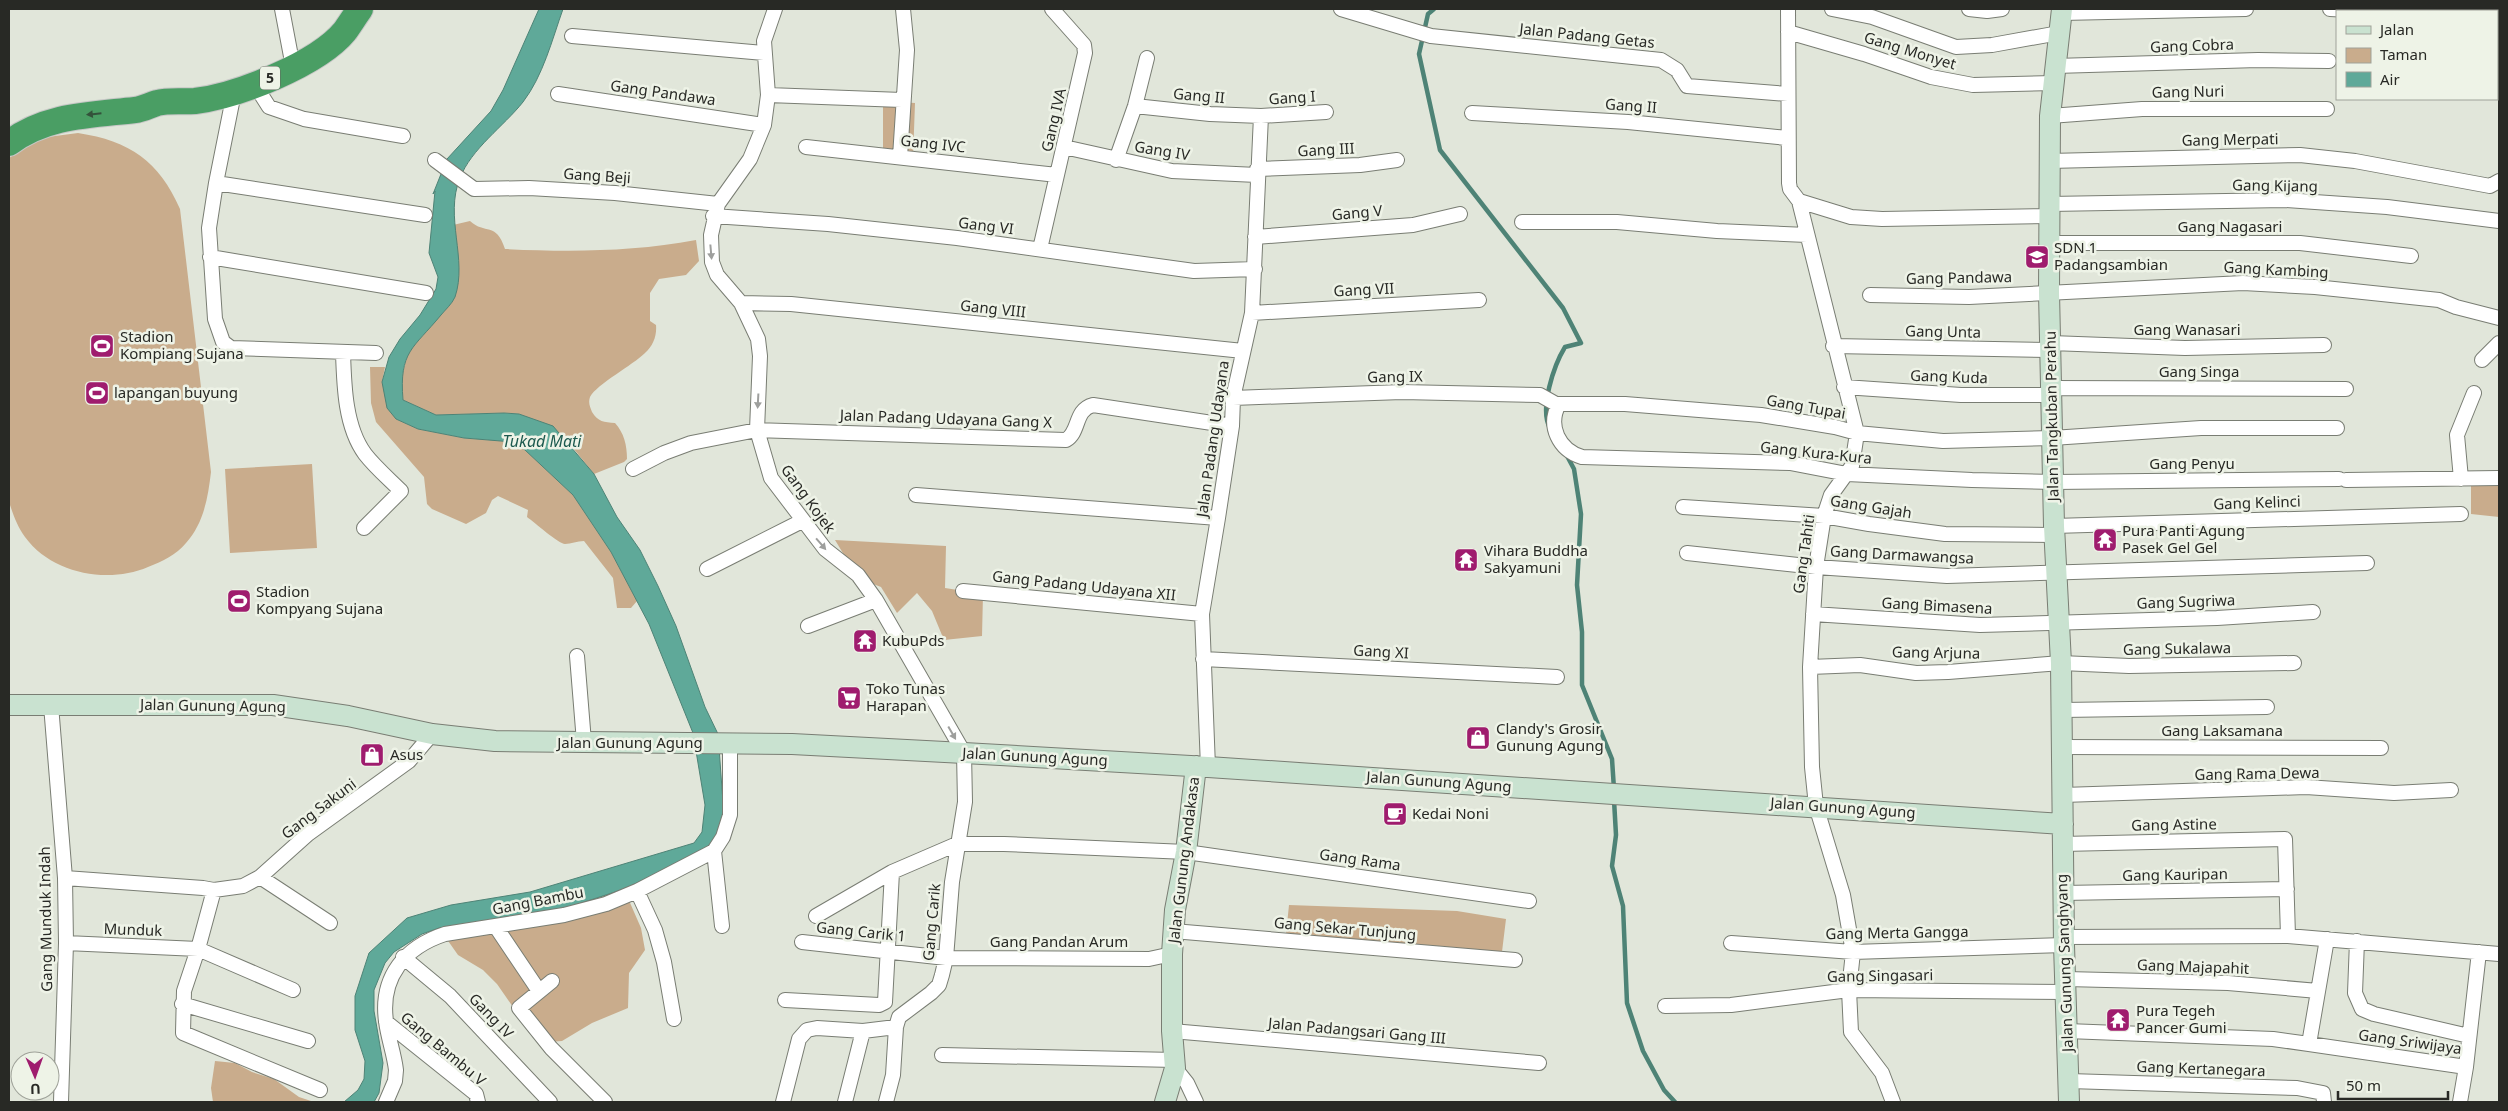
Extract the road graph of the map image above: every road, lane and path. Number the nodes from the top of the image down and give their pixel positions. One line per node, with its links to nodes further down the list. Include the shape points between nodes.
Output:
1 (282, 9): 21 (street)
2 (360, 9): 21 (highway, 5, via 344,32 326,48)
3 (775, 9): 18 (street, via 766,31)
4 (903, 9): 27 (street, via 907,50)
5 (1052, 9): 41 (street, Gang IVA, via 1085,47)
6 (1341, 9): 25 (street, Jalan Padang Getas, via 1431,36 1661,60 1677,70 1686,86)
7 (1788, 9): 15 (street, Gang Tahiti)
8 (1832, 9): 16 (street, via 1872,17 1956,47 1992,45)
9 (1969, 9): 10 (street)
10 (2002, 9)
11 (2246, 9): 14 (street)
12 (2330, 9): 13 (street)
13 (2348, 10)
14 (2062, 11): 16 (main road, Jalan Tangkuban Perahu)
15 (1788, 32): 22 (street, Gang Monyet, via 1931,77 1973,85); 25 (street, Gang Tahiti)
16 (2059, 33): 22 (main road, Jalan Tangkuban Perahu)
17 (572, 36): 18 (street)
18 (764, 54): 26 (street)
19 (1147, 58): 29 (street)
20 (2329, 61): 22 (street, Gang Cobra, via 2258,60)
21 (293, 67): 23 (highway, 5)
22 (2055, 74): 34 (main road, Jalan Tangkuban Perahu)
23 (245, 89): 28 (highway, 5, via 196,101); 37 (street, via 270,107 304,120); 50 (street)
24 (558, 94): 36 (street, Gang Pandawa)
25 (1788, 94): 38 (street, Gang Tahiti)
26 (768, 95): 27 (street); 36 (street)
27 (902, 100): 42 (street)
28 (158, 102): 35 (highway, 5, via 139,94 68,99 31,112); 39 (highway, 5, one-way to 39, via 138,109 70,116 24,132)
29 (1135, 106): 33 (street, Gang II); 44 (street)
30 (2328, 110): 34 (street, Gang Nuri, via 2142,109)
31 (1326, 112): 33 (street, Gang I)
32 (1472, 113): 38 (street, Gang II, via 1628,122)
33 (1261, 116): 47 (street, Jalan Padang Udayana)
34 (2050, 116): 46 (main road, Jalan Tangkuban Perahu)
35 (9, 125)
36 (764, 125): 52 (street, via 750,159)
37 (403, 136)
38 (1787, 138): 51 (street, Gang Tahiti, via 1790,189)
39 (9, 143)
40 (806, 147): 42 (street, Gang IVC)
41 (1064, 147): 44 (street, Gang IV); 48 (street, Gang IVA)
42 (900, 157): 48 (street, Gang IVC)
43 (434, 160): 52 (street, Gang Beji, via 474,189 615,192)
44 (1116, 160): 47 (street, Gang IV, via 1180,172)
45 (1397, 160): 47 (street, Gang III)
46 (2049, 160): 49 (street, Gang Merpati, via 2300,156 2355,161 2490,186); 53 (main road, Jalan Tangkuban Perahu)
47 (1257, 172): 59 (street, Jalan Padang Udayana)
48 (1057, 175): 61 (street, Gang IVA)
49 (2499, 180)
50 (216, 183): 55 (street); 63 (street, via 209,228)
51 (1799, 201): 53 (street, Gang Kijang, via 1851,217 1874,218); 58 (street, Gang Tahiti)
52 (716, 210): 61 (street, Gang VI); 69 (street, Gang Kojek, one-way to 69, via 710,250 712,262 717,275)
53 (2049, 210): 56 (street, Gang Kijang, via 2285,200 2387,207); 60 (main road, Jalan Tangkuban Perahu)
54 (1460, 214): 59 (street, Gang V, via 1414,225)
55 (426, 215)
56 (2499, 221)
57 (1522, 222): 58 (street, via 1617,222)
58 (1808, 235): 74 (street, Gang Tahiti)
59 (1255, 238): 64 (street, Jalan Padang Udayana)
60 (2049, 243): 62 (street, Gang Nagasari, via 2300,243); 65 (main road, Jalan Tangkuban Perahu)
61 (1040, 249): 64 (street, Gang VI, via 1194,271)
62 (2411, 256)
63 (210, 257): 66 (street); 77 (street, via 215,319 220,338 226,346)
64 (1254, 269): 70 (street, Jalan Padang Udayana)
65 (2049, 292): 67 (street, Gang Pandawa, via 1969,297); 71 (street, Gang Kambing, via 2212,283 2275,283 2439,300); 75 (main road, Jalan Tangkuban Perahu)
66 (426, 293)
67 (1870, 295)
68 (1479, 300): 70 (street, Gang VII)
69 (741, 303): 76 (street, Gang VIII, via 791,304); 88 (street, Gang Kojek, one-way to 88, via 752,324 760,356)
70 (1252, 313): 76 (street, Jalan Padang Udayana)
71 (2499, 318)
72 (2499, 343): 79 (street)
73 (2324, 345): 75 (street, Gang Wanasari)
74 (1833, 346): 75 (street, Gang Unta); 80 (street, Gang Tahiti)
75 (2051, 346): 82 (main road, Jalan Tangkuban Perahu)
76 (1242, 350): 84 (street, Jalan Padang Udayana)
77 (343, 352): 78 (street); 102 (street, via 354,433 365,454 400,491)
78 (376, 353)
79 (2482, 360)
80 (1844, 387): 82 (street, Gang Kuda, via 1961,395); 89 (street, Gang Tahiti)
81 (2346, 389): 82 (street, Gang Singa)
82 (2052, 391): 90 (main road, Jalan Tangkuban Perahu)
83 (2474, 393): 94 (street, via 2457,435)
84 (1233, 398): 85 (street, Gang IX, via 1402,392 1540,395); 86 (street, Jalan Padang Udayana)
85 (1556, 404): 89 (street, Gang Tupai, via 1628,404 1761,415); 92 (street, Gang Kura-Kura, via 1554,419 1558,435 1569,453 1582,457 1790,463)
86 (1232, 426): 88 (street, Jalan Padang Udayana Gang X, via 1093,405 1083,410 1073,435 1066,440); 100 (street, Jalan Padang Udayana)
87 (2337, 428): 90 (street, via 2200,428)
88 (757, 430): 91 (street, via 691,444); 101 (street, Gang Kojek, via 771,478)
89 (1857, 433): 90 (street, Gang Tupai, via 1943,441); 92 (street, Gang Tahiti, via 1855,455)
90 (2052, 438): 95 (main road, Jalan Tangkuban Perahu)
91 (633, 469)
92 (1847, 474): 95 (street, Gang Kura-Kura); 99 (street, Gang Tahiti, via 1831,495)
93 (2499, 478): 94 (street, Gang Penyu)
94 (2461, 479): 95 (street, Gang Penyu)
95 (2054, 482): 103 (main road, Jalan Tangkuban Perahu)
96 (916, 495): 100 (street)
97 (1683, 507): 99 (street, Gang Gajah)
98 (2461, 514): 103 (street, Gang Kelinci)
99 (1824, 516): 103 (street, Gang Gajah, via 1945,534); 106 (street, Gang Tahiti)
100 (1218, 518): 112 (street, Jalan Padang Udayana)
101 (802, 521): 107 (street); 110 (street, Gang Kojek, one-way to 110, via 825,549 858,575)
102 (364, 528)
103 (2054, 531): 108 (main road, Jalan Tangkuban Perahu)
104 (1687, 553): 106 (street, Gang Darmawangsa)
105 (2367, 563): 108 (street, Gang Darmawangsa)
106 (1816, 567): 108 (street, Gang Darmawangsa, via 1948,576); 113 (street, Gang Tahiti)
107 (707, 570)
108 (2056, 572): 114 (main road, Jalan Tangkuban Perahu)
109 (963, 591): 112 (street, Gang Padang Udayana XII)
110 (876, 600): 115 (street); 131 (street, Gang Kojek, one-way to 131)
111 (2313, 612): 114 (street, Gang Sugriwa)
112 (1202, 614): 117 (street, Jalan Padang Udayana)
113 (1813, 614): 114 (street, Gang Bimasena, via 1980,625); 120 (street, Gang Tahiti)
114 (2059, 622): 118 (main road, Jalan Tangkuban Perahu)
115 (808, 626)
116 (577, 656): 127 (street)
117 (1203, 659): 121 (street, Gang XI); 132 (street, Jalan Padang Udayana)
118 (2061, 663): 119 (street, Gang Sukalawa, via 2129,666); 120 (street, Gang Arjuna, via 1916,673 1860,665); 125 (main road, Jalan Tangkuban Perahu)
119 (2294, 663)
120 (1810, 668): 135 (street, Gang Tahiti)
121 (1557, 677)
122 (9, 705): 123 (main road, Jalan Gunung Agung)
123 (51, 705): 126 (main road, Jalan Gunung Agung, via 273,705 348,716); 143 (street, Gang Munduk Indah)
124 (2267, 707): 125 (street)
125 (2062, 710): 129 (main road, Jalan Tangkuban Perahu)
126 (432, 734): 127 (main road, Jalan Gunung Agung, via 495,741); 142 (street, Gang Sakuni, via 408,761 308,834)
127 (584, 742): 128 (main road, Jalan Gunung Agung)
128 (728, 743): 131 (main road, Jalan Gunung Agung); 139 (street, via 730,815 723,837)
129 (2062, 747): 130 (street, Gang Laksamana); 134 (main road, Jalan Tangkuban Perahu)
130 (2381, 748)
131 (964, 753): 132 (main road, Jalan Gunung Agung); 137 (street, Gang Carik, via 965,802)
132 (1202, 766): 135 (main road, Jalan Gunung Agung); 140 (main road, Jalan Gunung Andakasa)
133 (2451, 790): 134 (street, Gang Rama Dewa, via 2394,794 2306,787)
134 (2063, 795): 136 (main road, Jalan Tangkuban Perahu)
135 (1816, 806): 136 (main road, Jalan Gunung Agung); 163 (street, Gang Tahiti, via 1843,896)
136 (2063, 824): 138 (main road, Jalan Gunung Sanghyang)
137 (958, 844): 140 (street); 141 (street); 168 (street, Gang Carik)
138 (2062, 844): 144 (street, Gang Astine, via 2286,840); 147 (main road, Jalan Gunung Sanghyang)
139 (714, 851): 146 (street, Gang Bambu); 151 (street)
140 (1186, 852): 148 (street, Gang Rama); 153 (main road, Jalan Gunung Andakasa)
141 (892, 872): 149 (street); 162 (street)
142 (260, 876): 145 (street, Gang Sakuni, via 243,886); 150 (street)
143 (65, 878): 145 (street, Gang Sakuni); 159 (street, Gang Munduk Indah)
144 (2288, 889): 147 (street, Gang Kauripan); 154 (street)
145 (214, 890): 161 (street)
146 (637, 891): 152 (street, Gang Bambu, via 606,904 564,915); 179 (street, via 655,930)
147 (2063, 893): 156 (main road, Jalan Gunung Sanghyang)
148 (1529, 901)
149 (816, 916)
150 (330, 923)
151 (722, 926)
152 (496, 927): 167 (street, Gang Bambu, via 469,929 428,940); 174 (street)
153 (1173, 931): 165 (main road, Jalan Gunung Andakasa); 169 (street, Gang Sekar Tunjung)
154 (2288, 936): 155 (street); 156 (street)
155 (2327, 939): 157 (street); 175 (street)
156 (2064, 941): 163 (street, Gang Merta Gangga); 171 (main road, Jalan Gunung Sanghyang)
157 (2356, 941): 164 (street); 185 (street, via 2355,993 2362,1009)
158 (802, 942): 162 (street, Gang Carik 1)
159 (66, 943): 161 (street, Munduk); 195 (street, Gang Munduk Indah)
160 (1731, 943): 163 (street, Gang Merta Gangga)
161 (198, 949): 172 (street); 177 (street)
162 (888, 951): 168 (street, Gang Carik 1); 176 (street, via 885,1002 882,1004)
163 (1853, 952): 173 (street, Gang Tahiti)
164 (2479, 952): 166 (street); 185 (street, Gang Sriwijaya)
165 (1172, 954): 168 (street, Gang Pandan Arum, via 1149,959); 183 (main road, Jalan Gunung Andakasa)
166 (2499, 954)
167 (403, 957): 180 (street, Gang Bambu, via 388,987); 198 (street, Gang IV, via 450,996)
168 (946, 958): 181 (street, Gang Carik, via 939,985 904,1013)
169 (1515, 960)
170 (552, 981): 174 (street)
171 (2066, 985): 173 (street, Gang Singasari); 175 (street, Gang Majapahit, via 2228,983); 184 (main road, Jalan Gunung Sanghyang)
172 (293, 990)
173 (1849, 990): 178 (street, Gang Singasari, via 1731,1005); 204 (street, Gang Tahiti, via 1851,1032 1882,1073)
174 (539, 991): 194 (street, via 519,1008 551,1048)
175 (2318, 991): 187 (street)
176 (785, 1000)
177 (182, 1004): 186 (street); 193 (street, via 183,1033)
178 (1665, 1006)
179 (674, 1020)
180 (386, 1022): 196 (street, Gang Bambu, via 396,1070); 197 (street, Gang Bambu V, via 476,1094)
181 (896, 1027): 182 (street); 201 (street, via 894,1075)
182 (863, 1031): 199 (street, via 817,1028 803,1033); 200 (street)
183 (1172, 1031): 189 (street, Jalan Padangsari Gang III); 190 (main road, Jalan Gunung Andakasa)
184 (2067, 1031): 187 (street, Gang Sriwijaya, via 2273,1039); 192 (main road, Jalan Gunung Sanghyang)
185 (2469, 1036): 191 (street, Gang Sriwijaya)
186 (308, 1041)
187 (2309, 1044): 191 (street, Gang Sriwijaya)
188 (942, 1055): 190 (street)
189 (1540, 1063)
190 (1175, 1064): 202 (main road, Jalan Gunung Andakasa); 203 (street)
191 (2466, 1067): 207 (street)
192 (2069, 1081): 205 (main road, Jalan Gunung Sanghyang); 206 (street, Gang Kertanegara, via 2297,1088 2323,1093)
193 (320, 1090)
194 (609, 1099)
195 (61, 1102)
196 (386, 1102)
197 (478, 1102)
198 (550, 1102)
199 (783, 1102)
200 (845, 1102)
201 (886, 1102)
202 (1165, 1102)
203 (1196, 1102)
204 (1893, 1102)
205 (2069, 1102)
206 (2324, 1102)
207 (2460, 1102)

